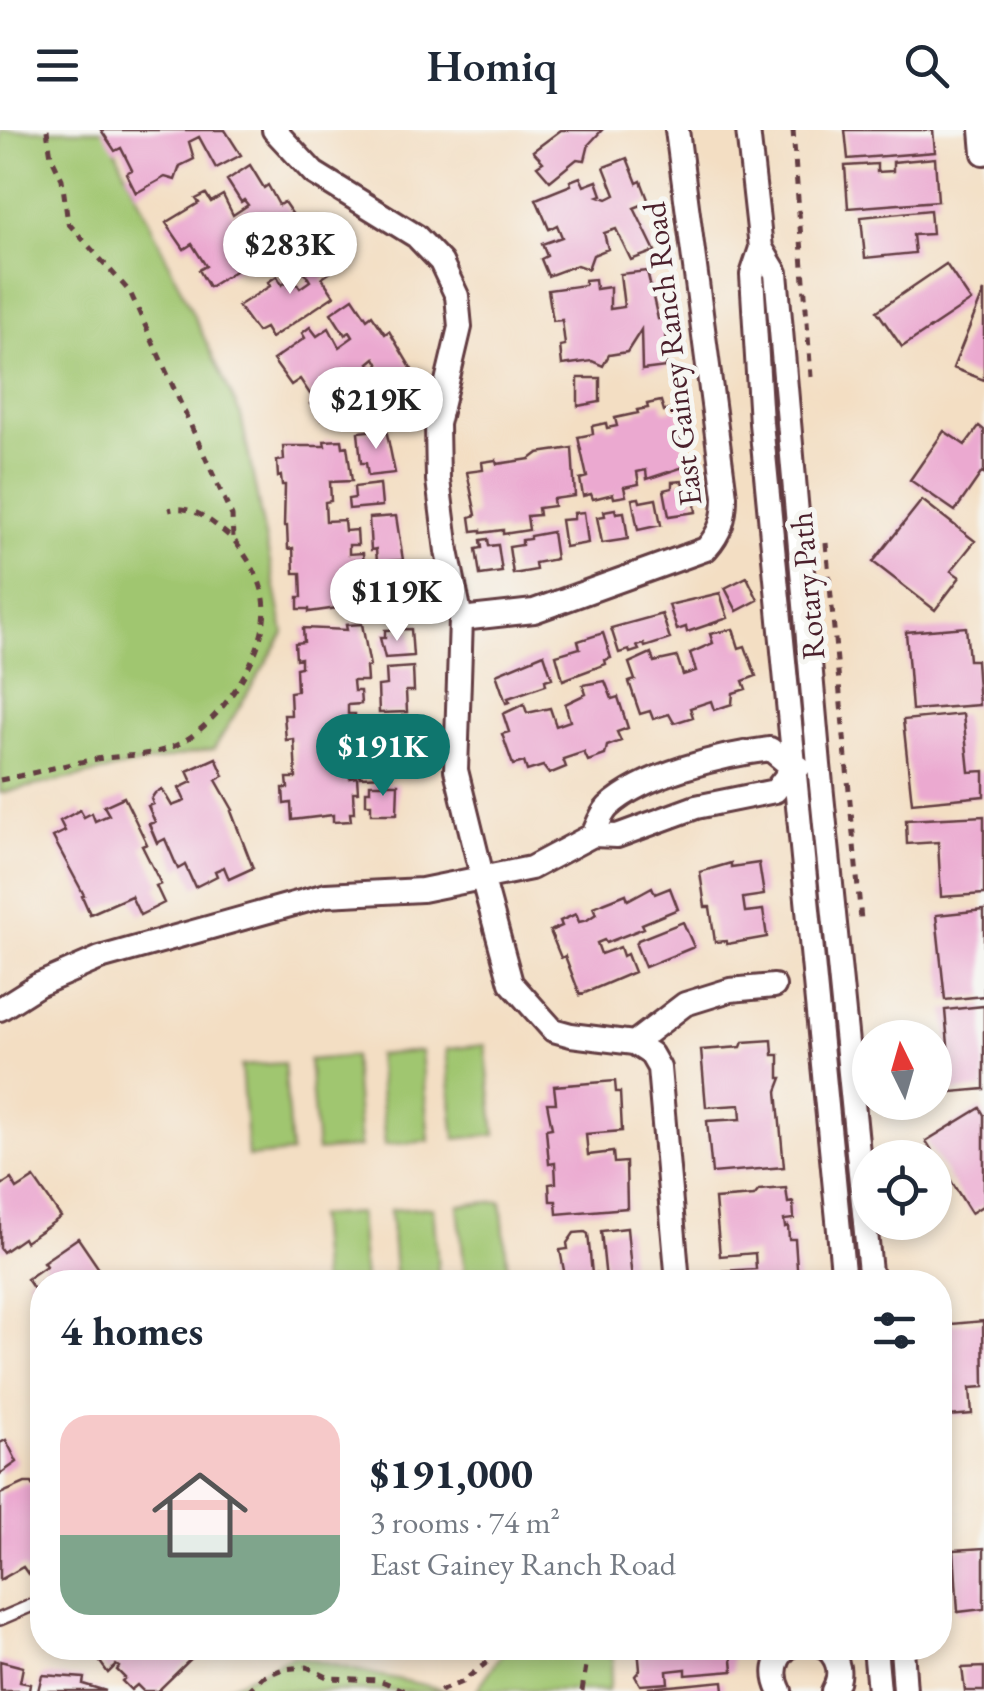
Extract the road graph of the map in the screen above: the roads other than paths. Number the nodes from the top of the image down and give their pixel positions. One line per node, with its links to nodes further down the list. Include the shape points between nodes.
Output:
1 (274, 130): 7 (street, via 314,173 416,236 441,262 456,296 460,327 437,424 446,551)
2 (677, 130): 7 (street, East Gainey Ranch Road, via 725,496 719,534 706,548 534,611)
3 (748, 130): 6 (street)
4 (982, 130): 5 (street)
5 (984, 153)
6 (761, 248): 8 (street, via 776,273); 9 (street, via 752,275)
7 (461, 619): 11 (street, via 456,770)
8 (820, 765): 9 (street); 17 (street)
9 (794, 768): 10 (street, via 775,791 696,807 617,836); 10 (street, via 770,749 680,770 607,808); 16 (street)
10 (593, 835): 11 (street, via 531,868)
11 (483, 880): 13 (street, via 326,894 100,958); 14 (street, via 512,983 553,1030)
12 (774, 986): 14 (street, via 685,1004)
13 (4, 999)
14 (634, 1043): 15 (street, via 658,1068)
15 (677, 1270)
16 (843, 1270)
17 (870, 1270)
18 (30, 1606): 19 (lane)
19 (0, 1619)
20 (777, 1660): 24 (street)
21 (836, 1660): 25 (street)
22 (876, 1660): 26 (street)
23 (903, 1660): 27 (street)
24 (780, 1691)
25 (833, 1691)
26 (878, 1691)
27 (905, 1691)

